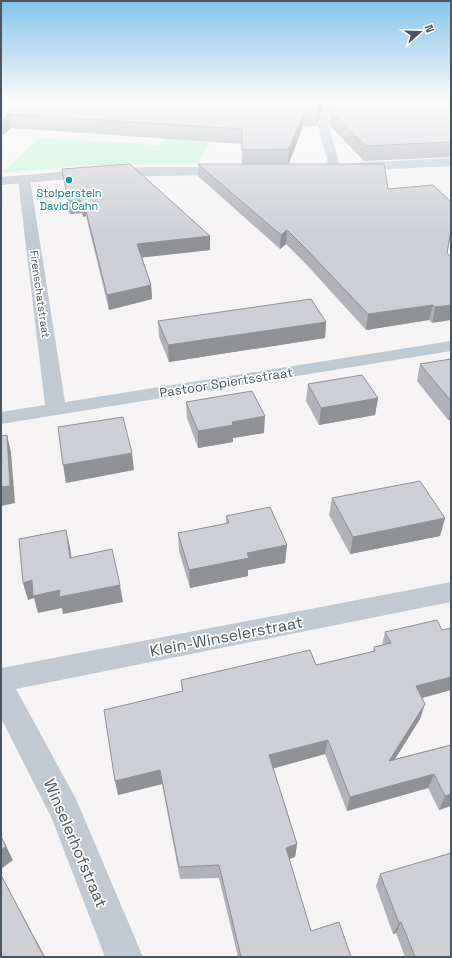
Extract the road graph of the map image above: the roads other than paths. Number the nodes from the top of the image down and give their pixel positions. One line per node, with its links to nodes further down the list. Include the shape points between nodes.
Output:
1 (329, 146): 3 (street)
2 (451, 162): 3 (street)
3 (335, 168): 4 (street)
4 (320, 169)
5 (237, 171): 6 (street, via 142,171)
6 (24, 179): 7 (street); 9 (street, Firenschatstraat)
7 (1, 181)
8 (451, 346): 9 (street, Pastoor Spiertsstraat)
9 (56, 410): 10 (street, Pastoor Spiertsstraat)
10 (1, 418)
11 (451, 592): 12 (street, Klein-Winselerstraat)
12 (1, 680)
13 (1, 689): 14 (street, Winselerhofstraat, via 65,810)
14 (124, 957)

